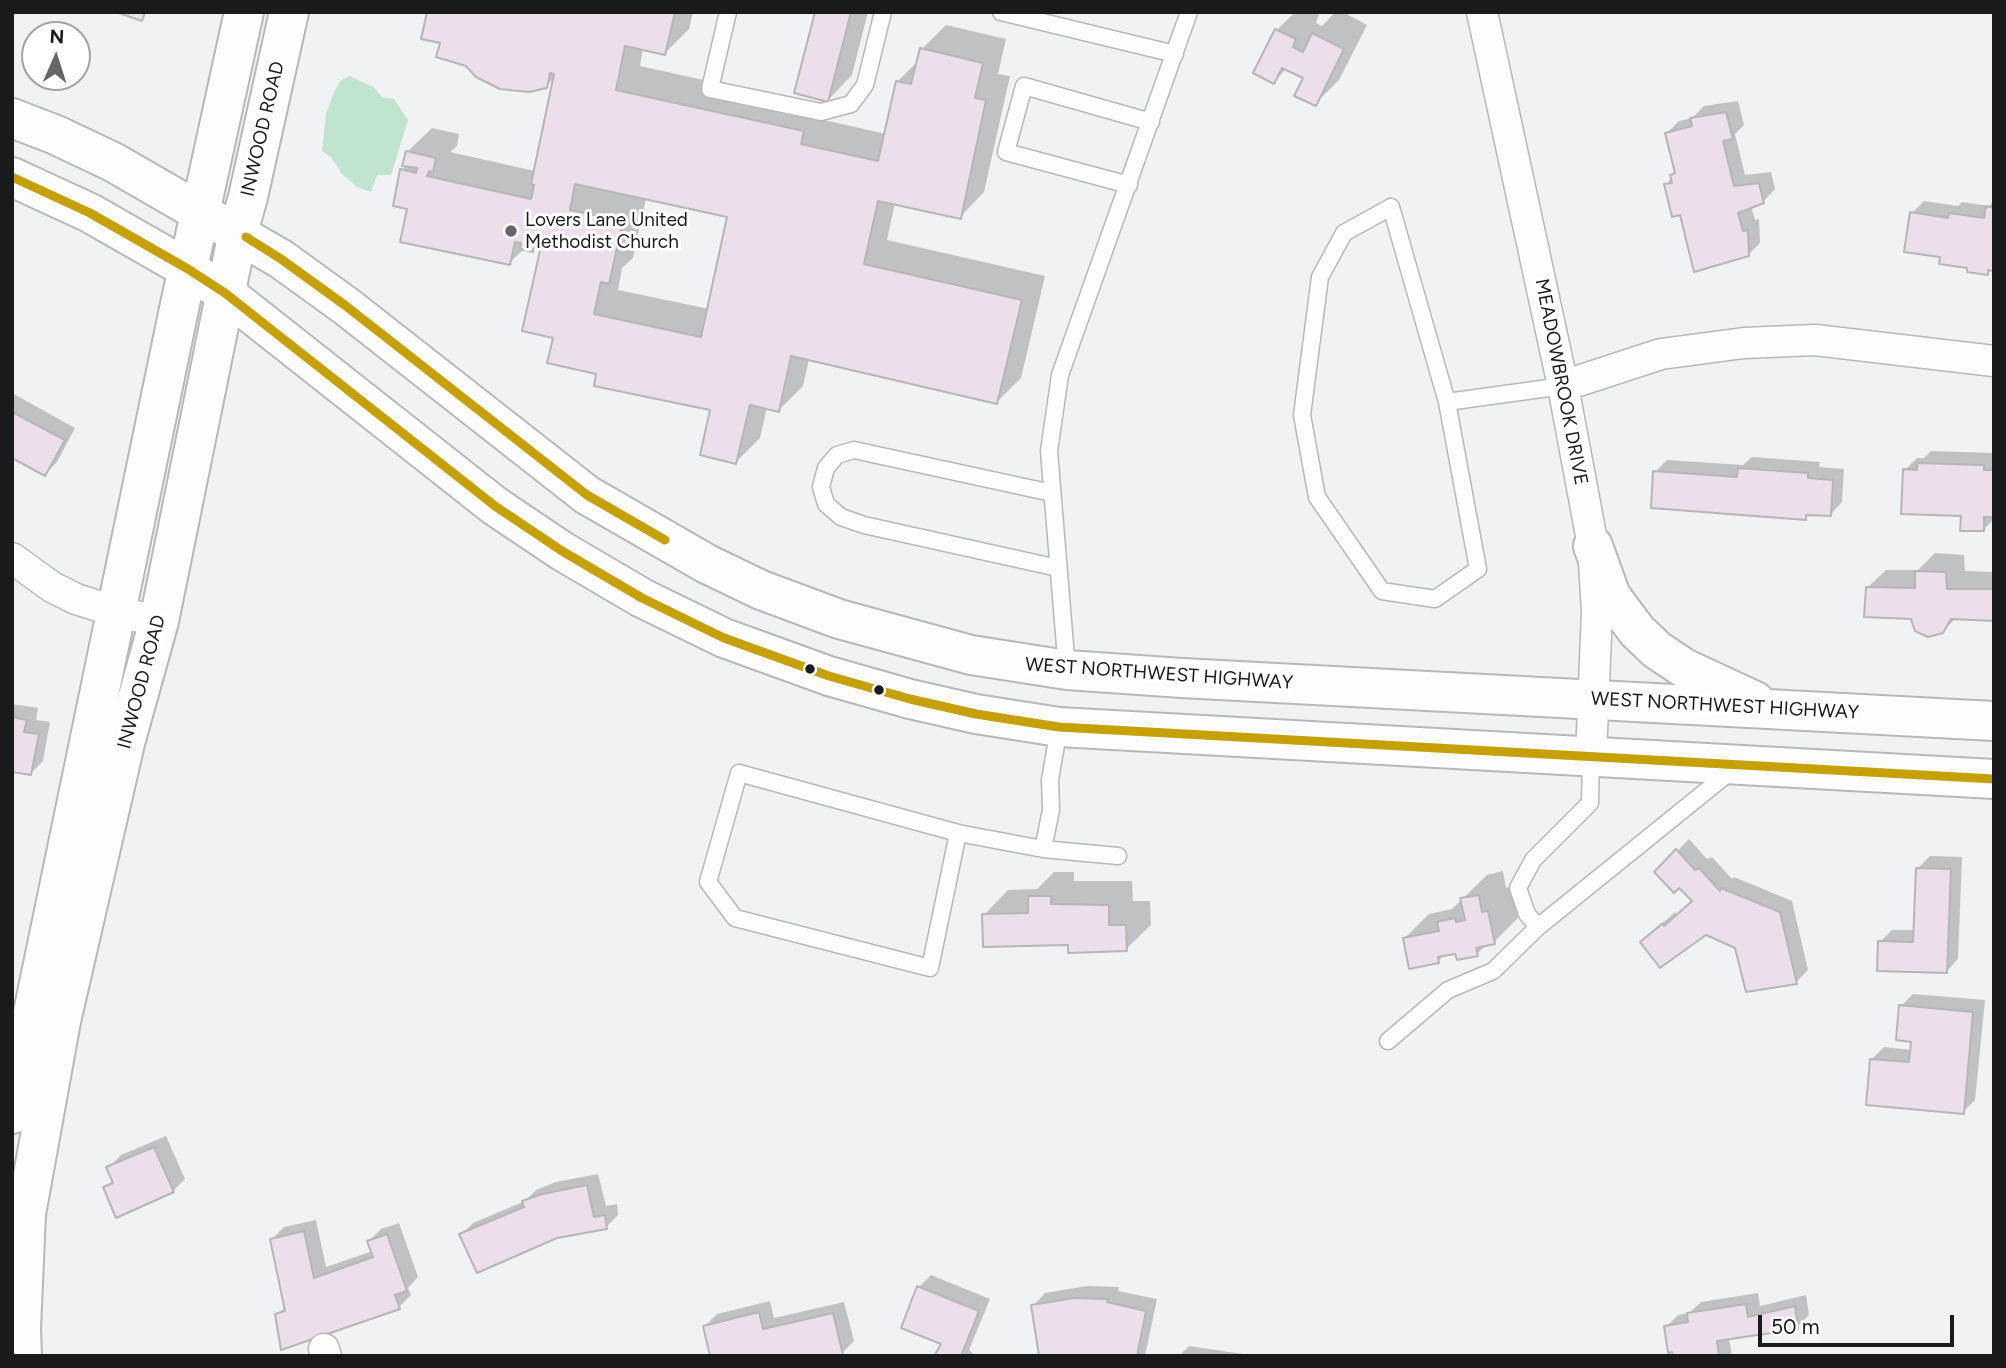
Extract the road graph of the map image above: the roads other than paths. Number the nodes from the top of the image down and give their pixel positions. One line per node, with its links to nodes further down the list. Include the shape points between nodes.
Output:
1 (244, 12): 13 (main road, INWOOD ROAD)
2 (289, 12): 14 (main road, INWOOD ROAD)
3 (728, 12): 4 (lane, via 710,89 821,112 850,104 865,85)
4 (883, 12)
5 (1001, 12): 8 (lane)
6 (1189, 12): 8 (lane)
7 (1482, 12): 18 (street, MEADOWBROOK DRIVE)
8 (1175, 54): 10 (lane)
9 (12, 118): 13 (main road, WEST NORTHWEST HIGHWAY, via 113,162)
10 (1151, 122): 12 (lane); 12 (lane, via 1024,86 1006,152)
11 (12, 177): 15 (main road, via 90,212)
12 (1129, 184): 20 (lane, via 1060,375 1049,451)
13 (201, 211): 14 (main road, WEST NORTHWEST HIGHWAY); 15 (main road, INWOOD ROAD)
14 (238, 232): 16 (main road, INWOOD ROAD); 26 (main road, WEST NORTHWEST HIGHWAY, via 346,306 587,495 707,564 761,590 851,622 971,655)
15 (188, 269): 16 (main road); 24 (main road, INWOOD ROAD)
16 (225, 293): 25 (main road, INWOOD ROAD); 30 (main road, via 495,506 642,598 724,638 829,676 976,714)
17 (1994, 361): 18 (street, via 1815,340 1744,343 1661,354)
18 (1563, 386): 19 (lane); 21 (street, MEADOWBROOK DRIVE)
19 (1447, 402): 19 (lane, via 1395,220 1391,207 1344,233 1321,277 1302,415 1317,497 1382,591 1436,599 1478,569)
20 (1052, 493): 23 (lane); 23 (lane, via 854,450 836,455 826,468 821,487 826,504 841,517 864,525)
21 (1594, 546): 27 (street, MEADOWBROOK DRIVE); 28 (main road, via 1611,596 1657,650 1684,668)
22 (12, 558): 24 (street, via 52,587)
23 (1058, 568): 26 (lane)
24 (117, 612): 25 (street); 39 (main road, INWOOD ROAD)
25 (159, 621): 40 (main road, INWOOD ROAD, via 125,743)
26 (1067, 670): 27 (main road, WEST NORTHWEST HIGHWAY); 30 (main road)
27 (1595, 699): 28 (main road, WEST NORTHWEST HIGHWAY); 31 (street, MEADOWBROOK DRIVE)
28 (1773, 709): 29 (main road, WEST NORTHWEST HIGHWAY)
29 (1994, 721)
30 (1059, 727): 31 (main road); 35 (lane)
31 (1591, 756): 32 (main road); 37 (lane, via 1590,803 1533,860 1518,888 1527,914)
32 (1741, 764): 33 (main road); 37 (lane)
33 (1994, 779)
34 (958, 832): 34 (lane, via 930,968 735,918 708,882 739,773); 35 (lane)
35 (1043, 849): 36 (lane)
36 (1118, 856)
37 (1538, 927): 38 (lane, via 1493,971 1448,990)
38 (1388, 1041)
39 (12, 1114)
40 (19, 1215): 41 (main road, INWOOD ROAD)
41 (22, 1356)

